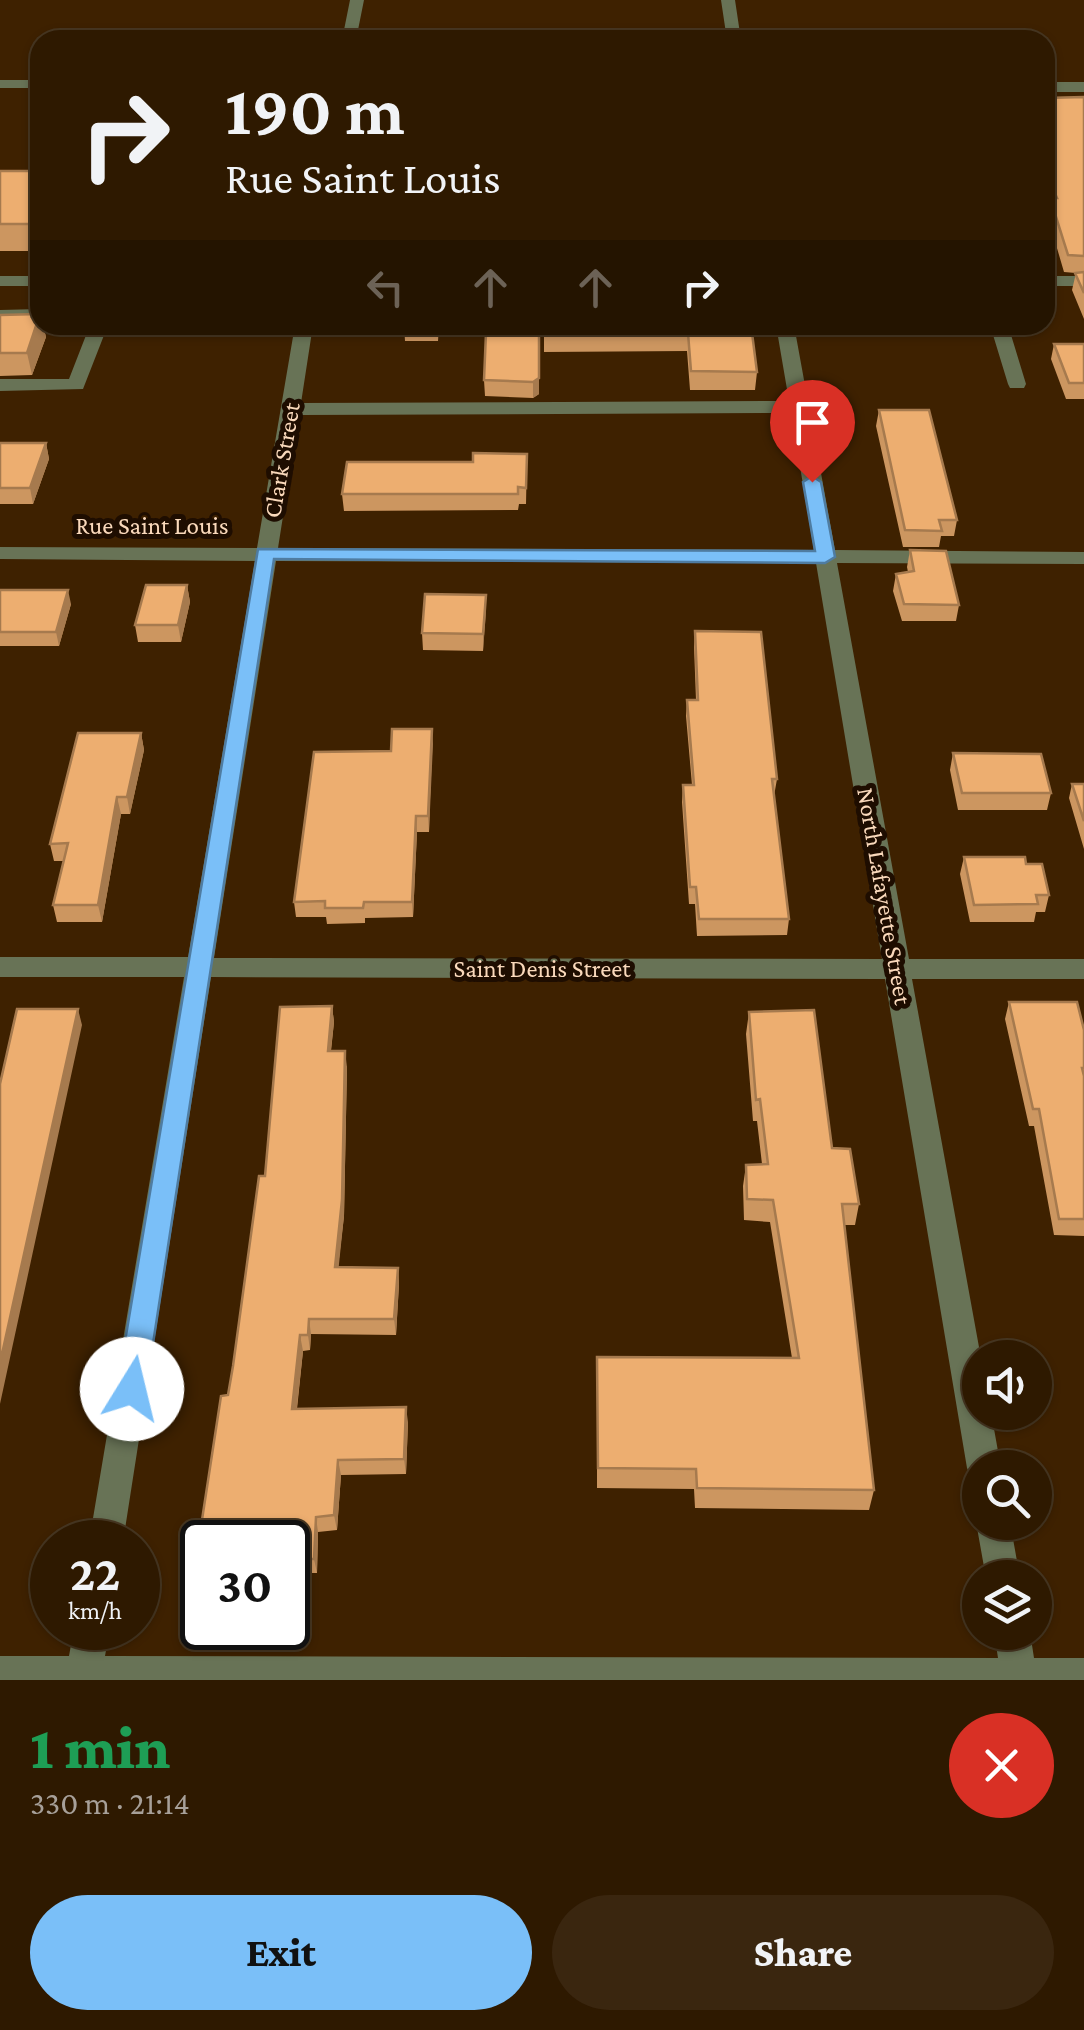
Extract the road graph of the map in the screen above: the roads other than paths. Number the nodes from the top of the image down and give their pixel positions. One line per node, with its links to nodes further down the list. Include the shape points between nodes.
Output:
1 (356, 0): 3 (street)
2 (728, 0): 4 (street)
3 (351, 30)
4 (732, 30)
5 (0, 84): 6 (street)
6 (30, 84)
7 (1055, 88): 8 (street)
8 (1084, 88)
9 (0, 280): 10 (street)
10 (30, 280)
11 (1055, 281): 12 (street)
12 (1084, 281)
13 (30, 314): 14 (street)
14 (0, 315)
15 (94, 335): 20 (street, via 76,385)
16 (302, 335): 22 (street, Clark Street)
17 (786, 335): 21 (street, North Lafayette Street)
18 (1003, 335): 19 (street)
19 (1018, 384)
20 (0, 385)
21 (799, 407): 22 (street); 25 (street, North Lafayette Street)
22 (290, 409): 24 (street, Clark Street)
23 (0, 552): 24 (street, Rue Saint Louis)
24 (265, 553): 25 (street, Rue Saint Louis); 27 (street, Clark Street)
25 (825, 557): 26 (street, Rue Saint Louis); 30 (street, North Lafayette Street)
26 (1084, 558)
27 (202, 966): 28 (street, Saint Denis Street); 30 (street, Saint Denis Street); 32 (street, Clark Street)
28 (0, 967)
29 (1084, 969): 30 (street, Saint Denis Street)
30 (899, 970): 31 (street, North Lafayette Street)
31 (981, 1450)
32 (110, 1520)
33 (88, 1650): 36 (street)
34 (1015, 1650): 38 (street)
35 (0, 1674): 36 (street)
36 (84, 1676): 38 (street)
37 (1084, 1676): 38 (street)
38 (1020, 1678)

